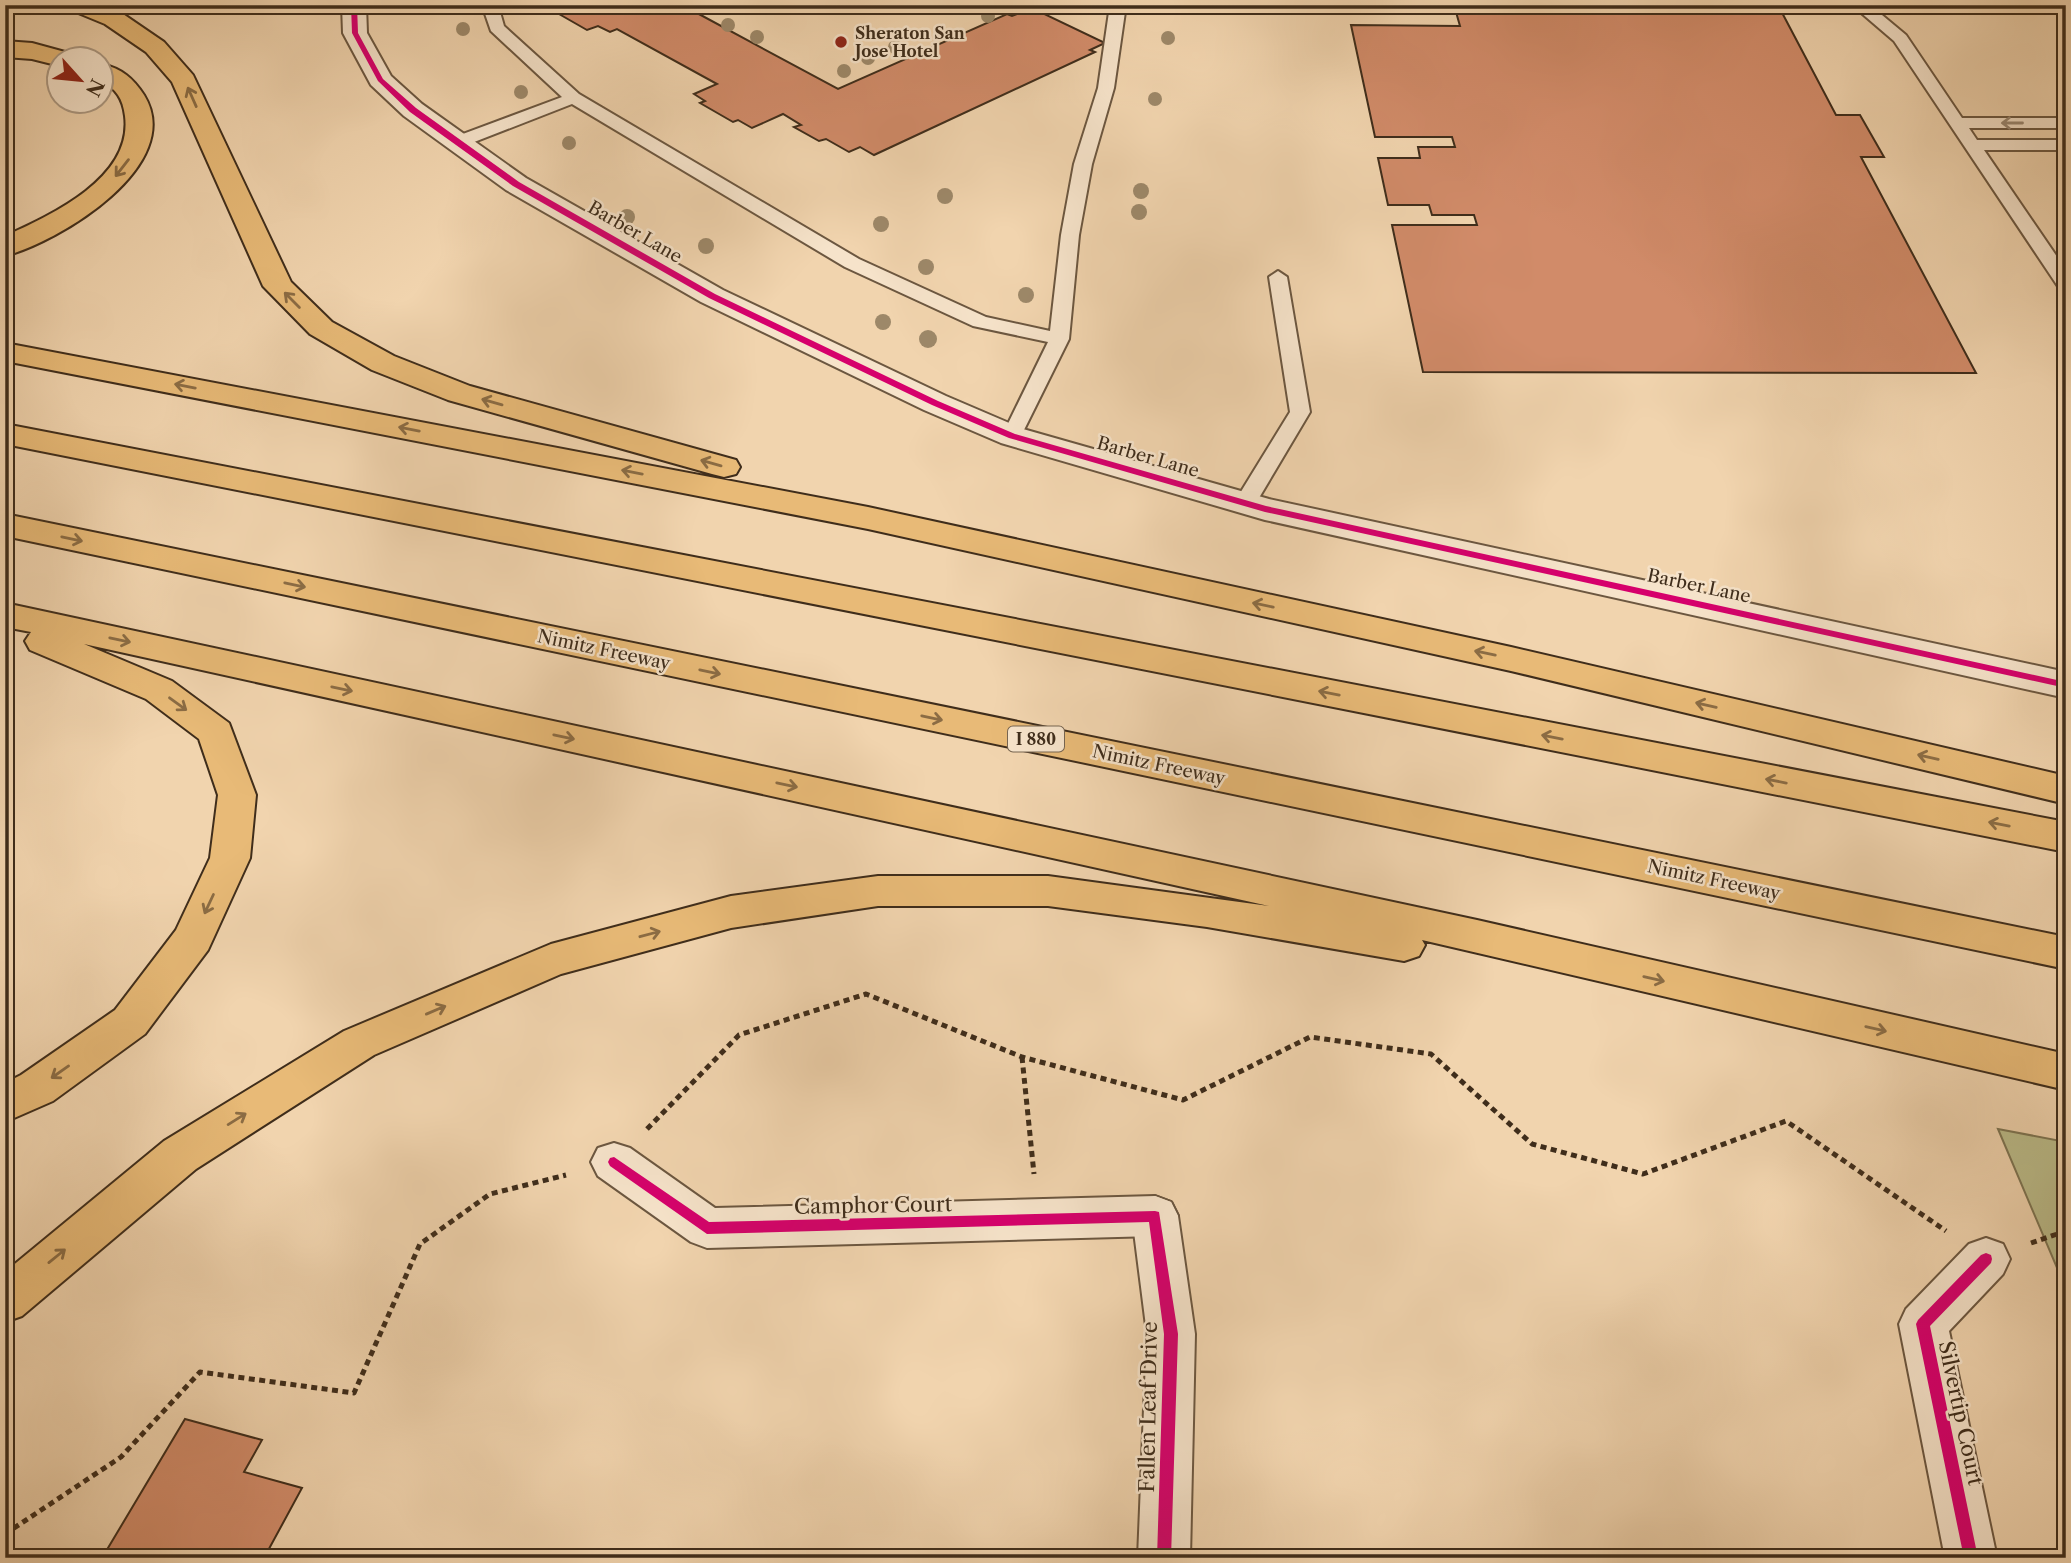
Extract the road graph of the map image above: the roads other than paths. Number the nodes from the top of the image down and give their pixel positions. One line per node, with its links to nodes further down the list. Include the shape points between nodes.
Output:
1 (80, 5): 23 (highway, one-way to 1, via 802,489 460,393 383,363 321,328 278,286 184,80 155,47 114,19)
2 (354, 5): 12 (street, Barber Lane, via 355,33 380,80)
3 (490, 5): 9 (lane, via 497,27)
4 (1118, 5): 18 (lane, via 1106,88 1083,164 1070,235)
5 (1860, 5): 10 (lane, via 1900,38)
6 (5, 49): 7 (highway)
7 (46, 55)
8 (116, 80): 15 (highway, one-way to 15, via 124,84 138,108 140,125 132,155 89,202)
9 (573, 98): 12 (lane); 18 (lane, via 852,263 980,322)
10 (1958, 123): 11 (lane, one-way to 10); 13 (lane)
11 (2066, 123)
12 (458, 142): 21 (street, Barber Lane, via 516,184 712,296)
13 (1972, 145): 14 (lane); 17 (lane)
14 (2066, 145)
15 (5, 247)
16 (1278, 277): 22 (lane, via 1300,412)
17 (2066, 284)
18 (1059, 339): 21 (lane)
19 (5, 352): 23 (highway, one-way to 19)
20 (5, 434): 29 (highway, one-way to 20)
21 (1012, 436): 22 (street, Barber Lane)
22 (1245, 503): 27 (street, Barber Lane)
23 (868, 517): 28 (highway, one-way to 23, via 1511,659)
24 (5, 525): 30 (highway, Nimitz Freeway / I 880, one-way to 30)
25 (5, 615): 31 (highway, one-way to 31)
26 (5, 625): 33 (highway, one-way to 33, via 159,690 216,732 237,794 230,858 193,939 130,1022 37,1088)
27 (2066, 685)
28 (2066, 790)
29 (2066, 837)
30 (2066, 953)
31 (1588, 963): 32 (highway, one-way to 32); 37 (highway, one-way to 31, via 180,1155 359,1043 551,960 732,912 878,891 1048,891 1207,911 1469,956)
32 (2066, 1073)
33 (5, 1104)
34 (614, 1162): 35 (street, Camphor Court, via 707,1228)
35 (1155, 1216): 38 (street, Fallen Leaf Drive, via 1171,1334)
36 (1986, 1259): 39 (street, Silvertip Court, via 1923,1324)
37 (5, 1301)
38 (1164, 1558)
39 (1971, 1558)

